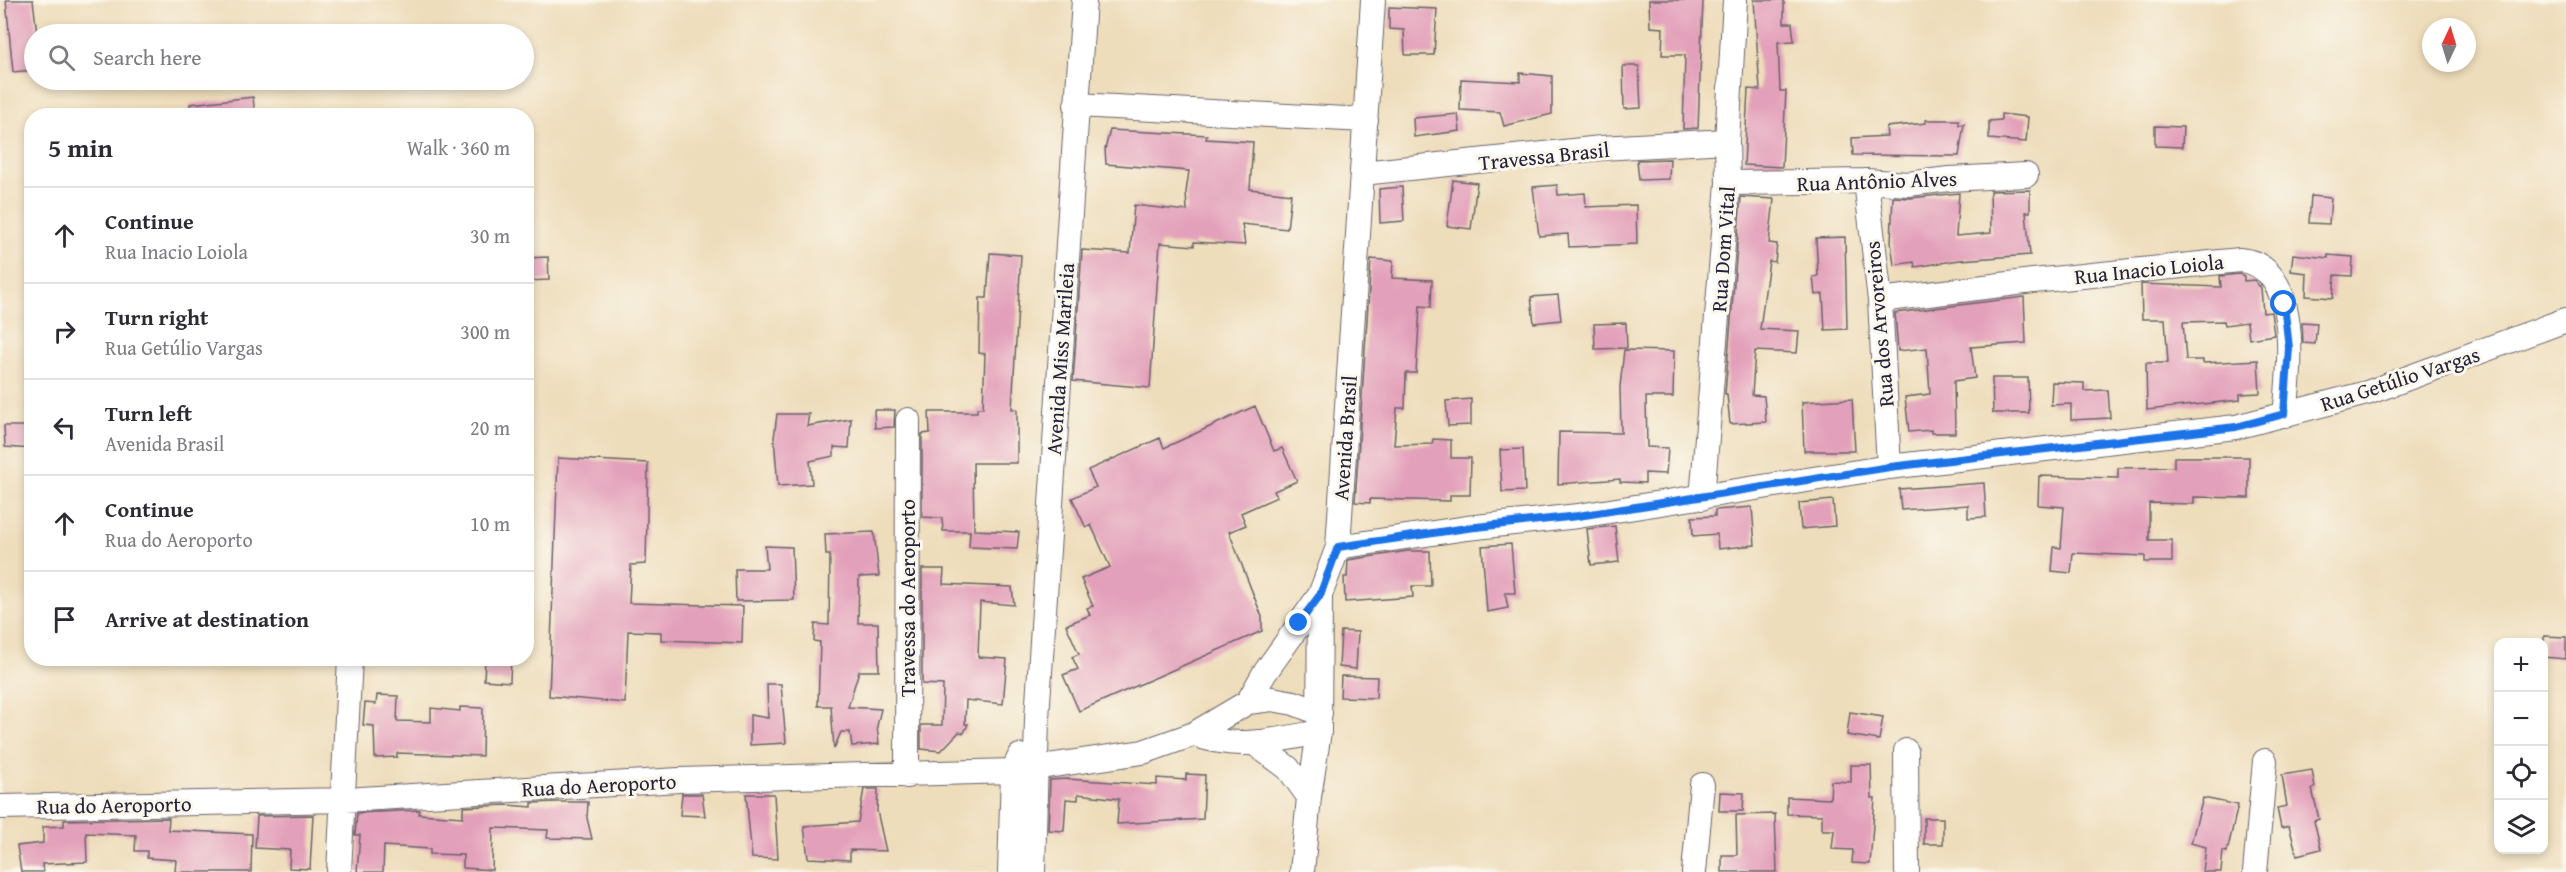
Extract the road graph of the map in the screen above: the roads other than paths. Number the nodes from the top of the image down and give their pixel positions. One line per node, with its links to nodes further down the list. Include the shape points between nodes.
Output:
1 (1084, 0): 4 (street, Avenida Miss Marileia)
2 (1373, 0): 5 (street, Avenida Brasil)
3 (1735, 0): 6 (street, Rua Dom Vital)
4 (1076, 105): 5 (street); 26 (street, Avenida Miss Marileia, via 1037,718)
5 (1366, 120): 7 (street, Avenida Brasil)
6 (1727, 141): 7 (street, Travessa Brasil, via 1601,148); 10 (street, Rua Dom Vital)
7 (1362, 173): 17 (street, Avenida Brasil)
8 (2026, 175): 9 (street, Rua Antônio Alves, via 1908,184)
9 (1866, 181): 10 (street, Rua Antônio Alves); 11 (street, Rua dos Arvoreiros)
10 (1728, 183): 16 (street, Rua Dom Vital)
11 (1880, 300): 13 (street, Rua Inacio Loiola, via 2033,281 2254,261 2280,285 2284,304 2289,348); 15 (street, Rua dos Arvoreiros)
12 (2566, 320): 13 (street, Rua Getúlio Vargas, via 2367,393)
13 (2284, 414): 15 (street, Rua Getúlio Vargas, via 2236,427)
14 (908, 420): 27 (street, Travessa do Aeroporto)
15 (1890, 467): 16 (street, Rua Getúlio Vargas)
16 (1702, 498): 17 (street, Rua Getúlio Vargas)
17 (1338, 547): 18 (street, Avenida Brasil)
18 (1320, 595): 20 (street); 21 (street, Avenida Brasil)
19 (350, 666): 30 (street)
20 (1248, 702): 21 (street, via 1272,699 1306,706); 22 (street, Rua do Aeroporto)
21 (1319, 723): 23 (street); 29 (street, Avenida Brasil)
22 (1194, 734): 23 (street, via 1209,740); 26 (street, Rua do Aeroporto, via 1126,755)
23 (1254, 743): 29 (street, via 1288,768)
24 (1906, 751): 37 (street)
25 (2265, 761): 38 (street)
26 (1025, 770): 27 (street, Rua do Aeroporto); 33 (street); 34 (street)
27 (907, 776): 30 (street, Rua do Aeroporto, via 679,780)
28 (1702, 785): 36 (street)
29 (1309, 797): 35 (street, Avenida Brasil)
30 (344, 800): 31 (street, Rua do Aeroporto); 32 (street)
31 (0, 807)
32 (339, 872)
33 (1010, 872)
34 (1033, 872)
35 (1302, 872)
36 (1694, 872)
37 (1907, 872)
38 (2255, 872)

